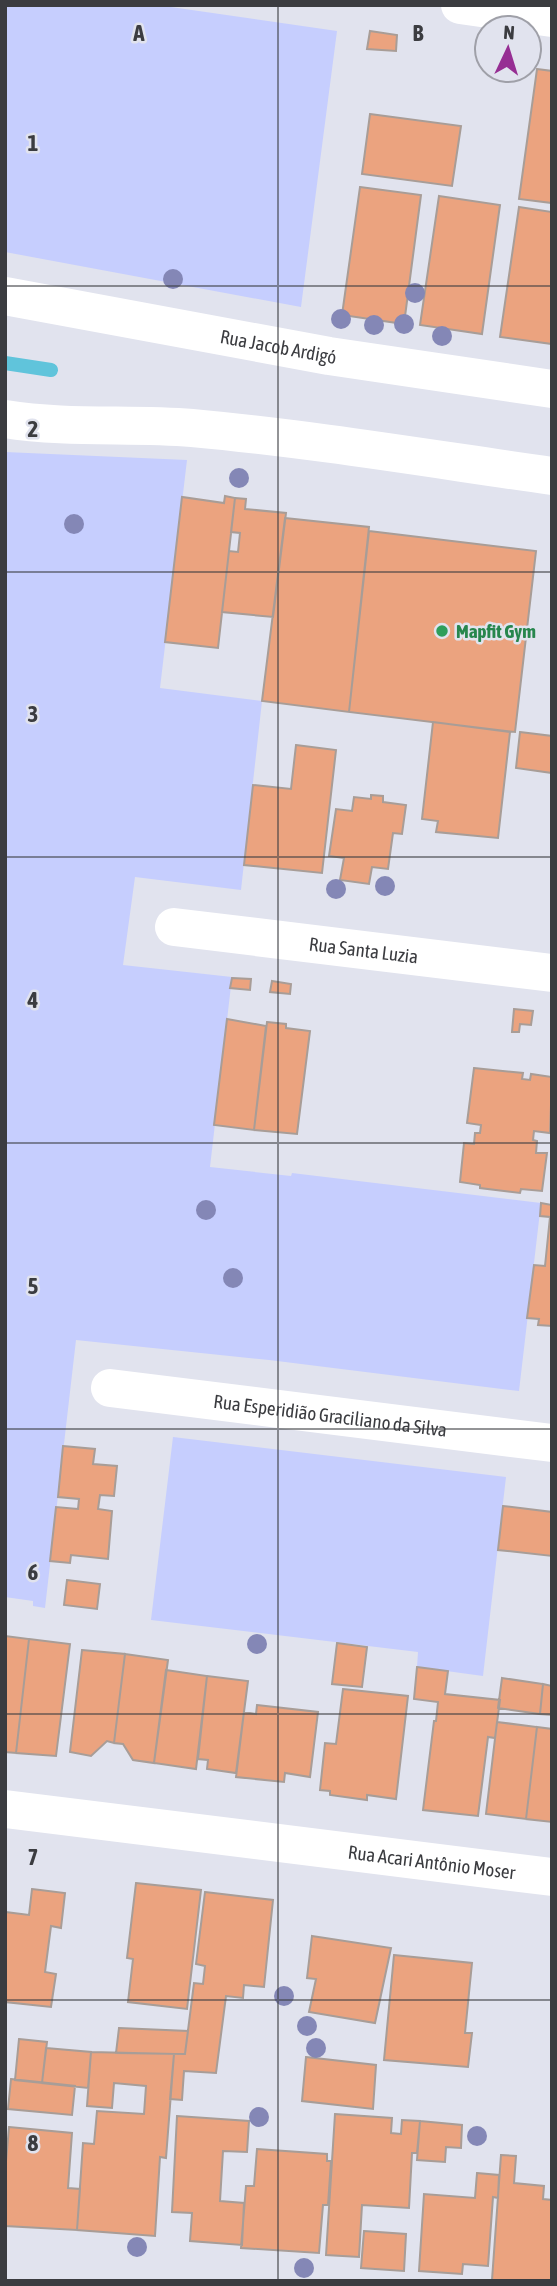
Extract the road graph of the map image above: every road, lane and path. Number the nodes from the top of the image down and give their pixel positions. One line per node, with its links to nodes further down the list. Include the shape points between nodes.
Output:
1 (460, 5): 2 (street)
2 (552, 18)
3 (5, 296): 4 (street, Rua Jacob Ardigó, via 329,356)
4 (552, 388)
5 (5, 419): 6 (street, via 40,425 190,428)
6 (552, 476)
7 (174, 927): 8 (street, Rua Santa Luzia)
8 (552, 973)
9 (110, 1388): 10 (street, Rua Esperidião Graciliano da Silva)
10 (552, 1443)
11 (5, 1809): 12 (street, Rua Acari Antônio Moser)
12 (552, 1877)

